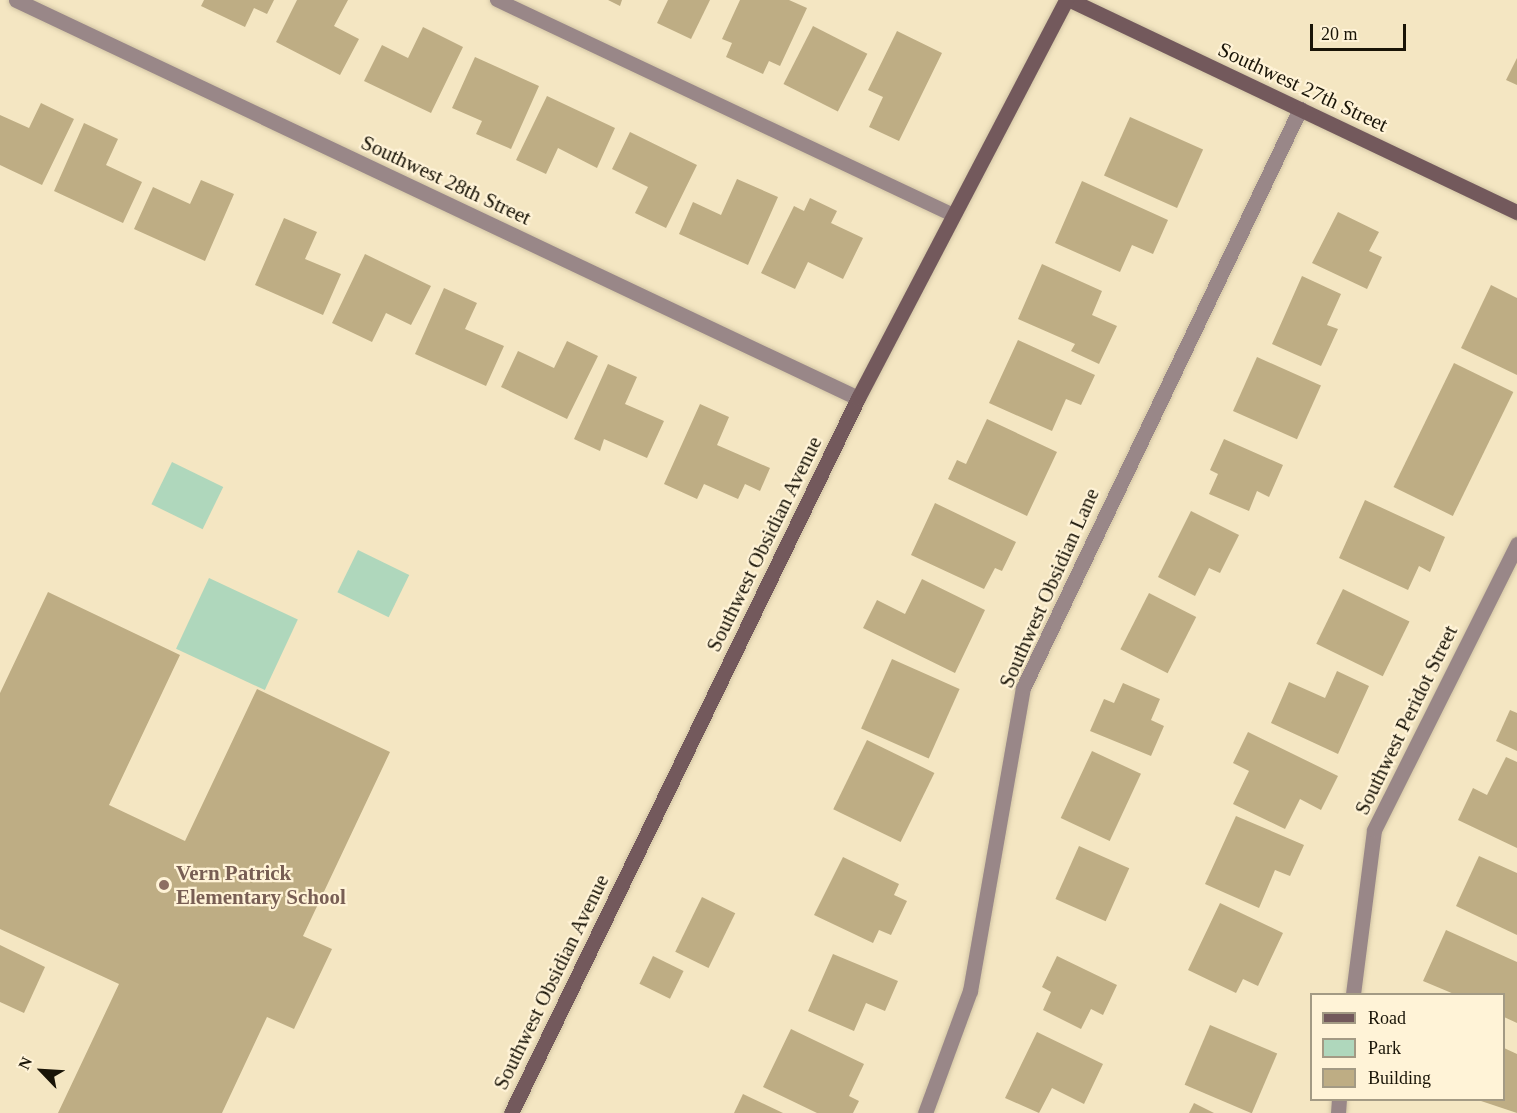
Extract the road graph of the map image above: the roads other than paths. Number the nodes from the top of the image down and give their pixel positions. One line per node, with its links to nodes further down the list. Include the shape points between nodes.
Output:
1 (16, 0): 7 (street, Southwest 28th Street)
2 (497, 0): 6 (lane)
3 (1068, 0): 4 (street, Southwest 27th Street); 6 (street, Southwest Obsidian Avenue)
4 (1300, 109): 5 (street, Southwest 27th Street); 11 (street, Southwest Obsidian Lane, via 1023,688 970,991)
5 (1517, 212)
6 (953, 215): 7 (street, Southwest Obsidian Avenue)
7 (858, 398): 10 (street, Southwest Obsidian Avenue)
8 (1517, 544): 9 (street, Southwest Peridot Street, via 1374,830)
9 (1353, 993)
10 (511, 1113)
11 (925, 1113)

